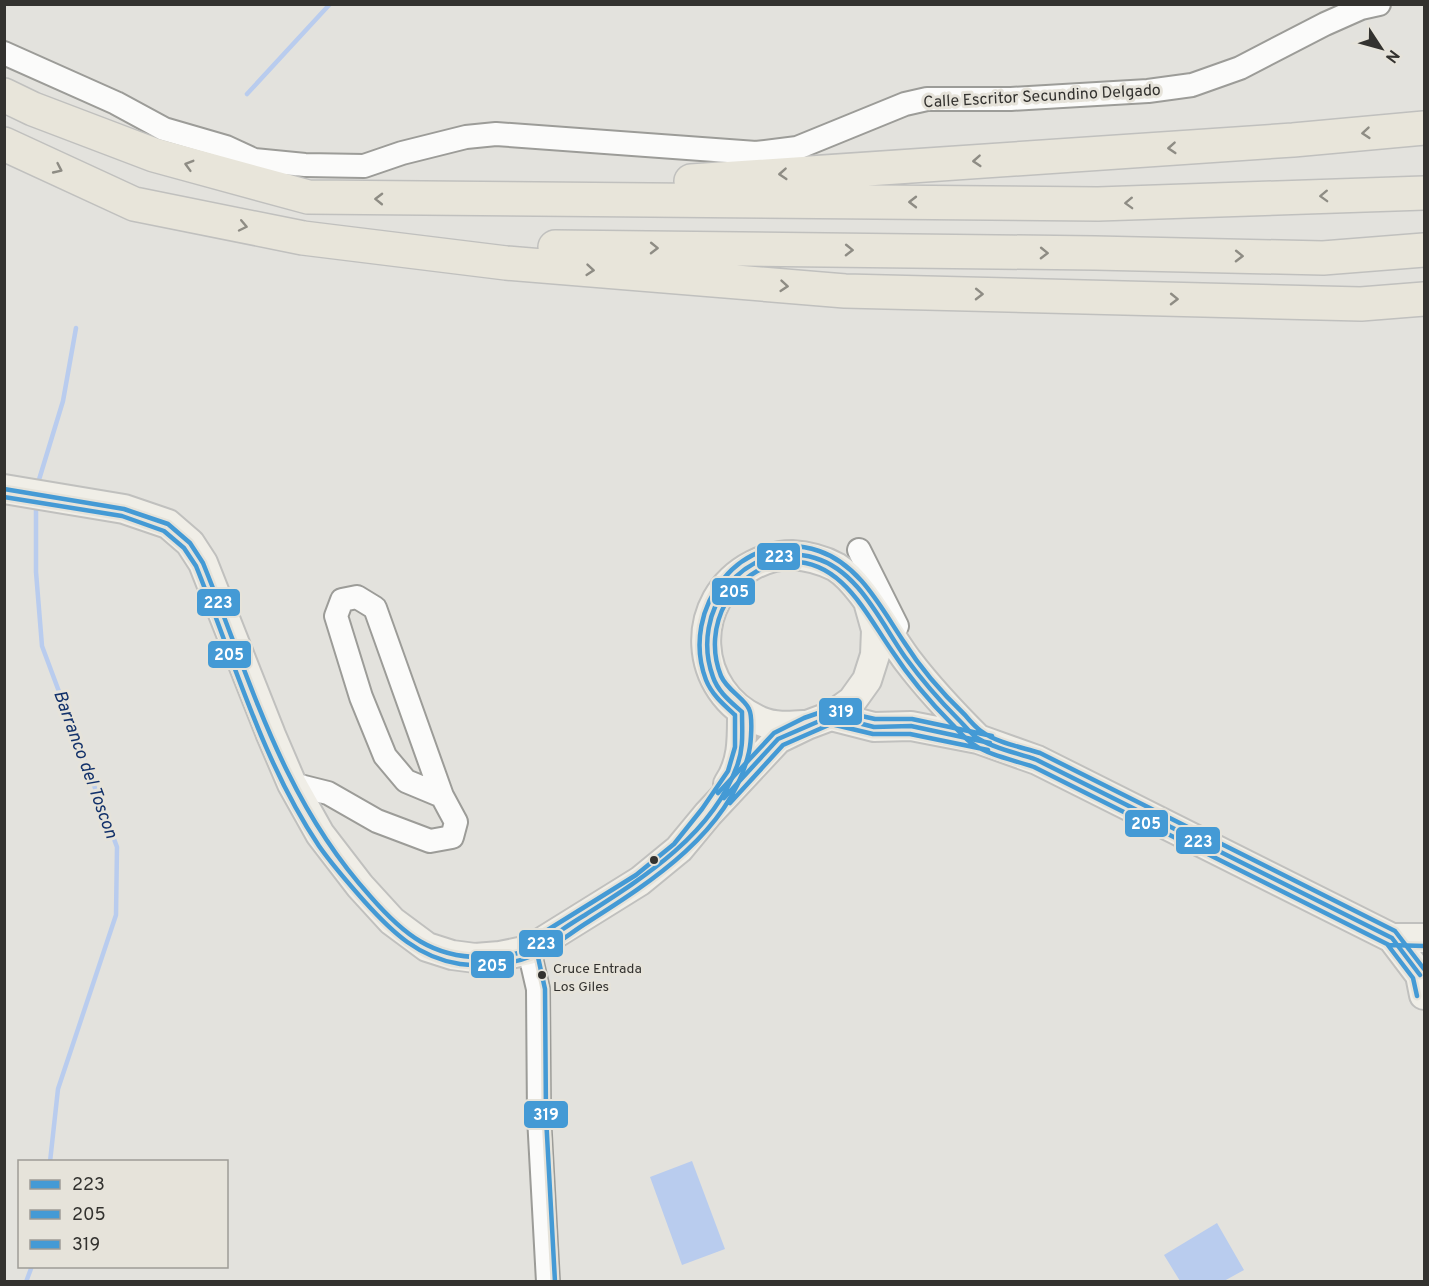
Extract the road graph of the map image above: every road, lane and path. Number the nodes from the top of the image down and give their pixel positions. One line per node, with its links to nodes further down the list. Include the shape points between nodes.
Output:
1 (1379, 4): 2 (street, Calle Escritor Secundino Delgado, via 1352,12 1239,68 1192,85 1011,99 927,99 905,104 797,148 756,153 495,134 423,147 364,166 255,160 164,129)
2 (4, 53)
3 (4, 95): 7 (highway, one-way to 3, via 308,197 154,155)
4 (1425, 128): 7 (highway, one-way to 7)
5 (4, 144): 8 (highway, one-way to 8, via 134,204 303,238)
6 (1425, 193): 7 (highway, one-way to 7, via 1098,204)
7 (438, 198)
8 (364, 245): 9 (highway, one-way to 9, via 1323,258); 10 (highway, one-way to 10, via 506,263 845,291 1361,304)
9 (1425, 250)
10 (1425, 299)
11 (4, 489): 17 (main road, via 124,509 168,524 190,543 207,572)
12 (862, 595): 13 (main road); 13 (street, via 859,550); 14 (main road, via 836,568 814,558 790,555 766,559 740,572 720,593 708,620 705,650 713,678); 15 (main road, via 876,630 875,655 867,680 852,701)
13 (924, 681): 16 (main road)
14 (742, 712): 15 (main road, via 781,726); 19 (main road, via 742,748 735,774)
15 (819, 720): 16 (main road, via 874,727 911,726); 19 (main road, via 778,739)
16 (978, 739): 20 (main road, via 1037,760)
17 (292, 784): 18 (street, via 328,793 377,822 430,841 452,837 456,822); 22 (main road, via 321,834 360,886 392,921 427,947 475,958)
18 (442, 796): 18 (street, via 375,608 357,597 342,600 336,616 361,698 385,756 406,781)
19 (708, 814): 22 (main road, via 679,849 640,881)
20 (1392, 938): 21 (main road); 23 (main road)
21 (1425, 938)
22 (529, 950): 24 (street, via 538,989 539,1117)
23 (1423, 976)
24 (548, 1281)

